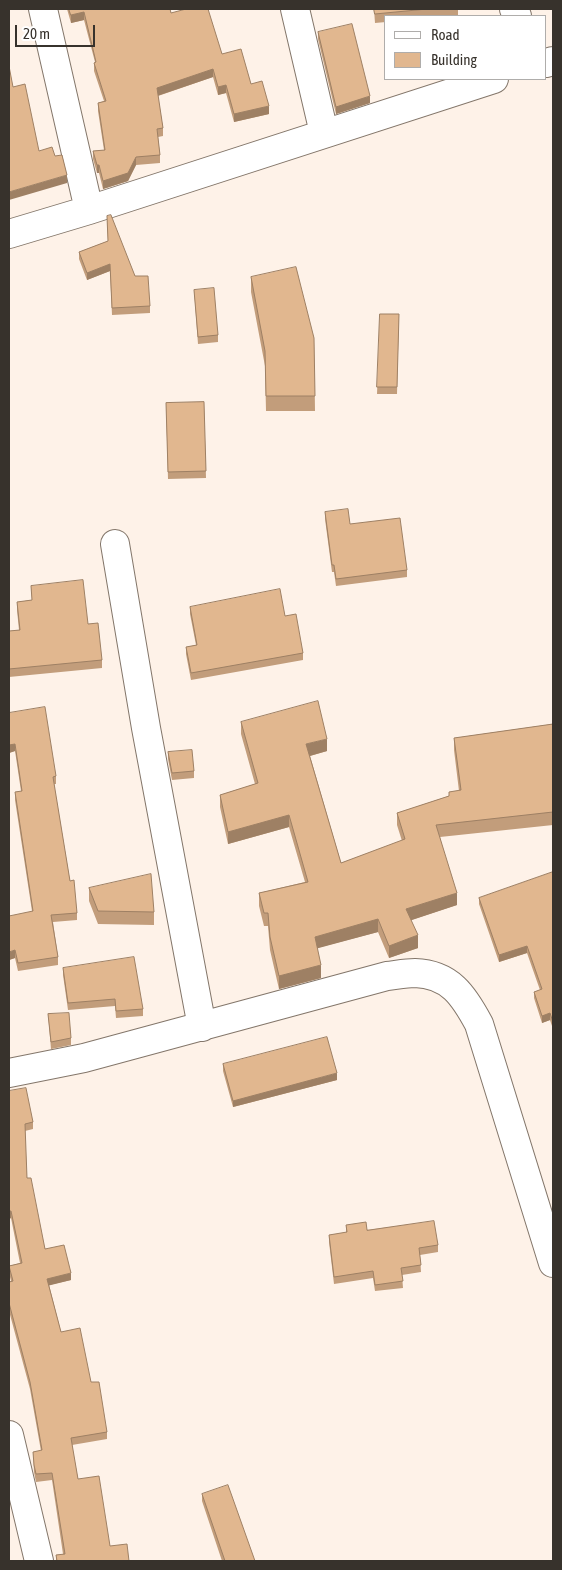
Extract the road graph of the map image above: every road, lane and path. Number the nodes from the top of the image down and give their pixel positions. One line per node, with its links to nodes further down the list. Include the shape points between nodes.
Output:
1 (43, 9): 5 (street)
2 (295, 9): 4 (street)
3 (491, 80): 4 (street)
4 (324, 133): 5 (street)
5 (89, 210): 6 (street)
6 (9, 234)
7 (115, 544): 8 (street)
8 (202, 1027): 9 (street, via 84,1058); 10 (street, via 387,976 416,973 453,986 467,1001 478,1024)
9 (9, 1073)
10 (553, 1262)
11 (9, 1434): 12 (street)
12 (39, 1561)

